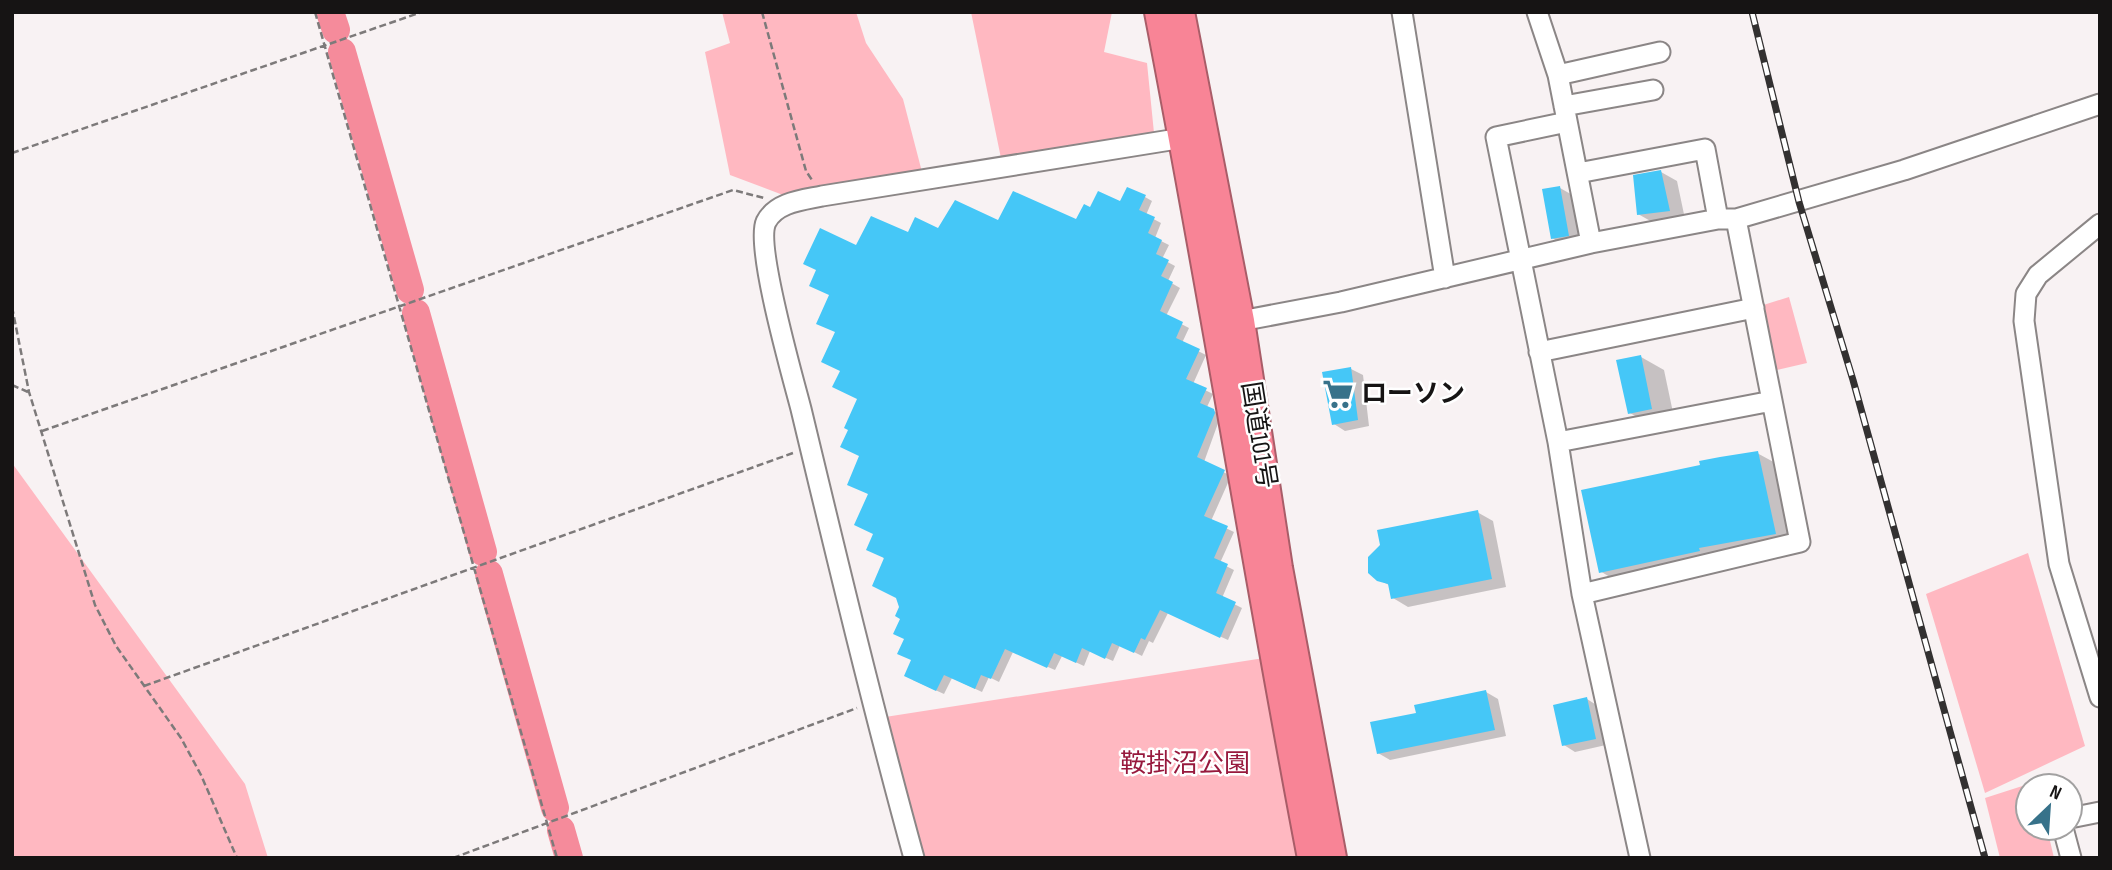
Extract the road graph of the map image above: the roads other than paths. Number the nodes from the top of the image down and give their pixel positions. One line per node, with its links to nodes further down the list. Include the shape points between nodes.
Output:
1 (1159, 12): 10 (highway, 国道101号)
2 (1180, 12): 18 (highway, 国道101号)
3 (1402, 12): 16 (street)
4 (1538, 12): 6 (street)
5 (1660, 52): 6 (street)
6 (1558, 75): 9 (street)
7 (1653, 90): 9 (street)
8 (2100, 104): 12 (street, via 1904,170)
9 (1566, 114): 11 (street); 15 (street, via 1496,137)
10 (1183, 138): 18 (highway, 国道101号); 24 (street, via 822,196 779,208 766,223 765,254 872,703)
11 (1578, 173): 12 (street, via 1705,149); 14 (street)
12 (1727, 219): 14 (street); 17 (street)
13 (2100, 224): 23 (street, via 2038,275 2025,294 2024,321 2059,564)
14 (1591, 243): 15 (street)
15 (1520, 259): 16 (street); 19 (street)
16 (1445, 278): 18 (street)
17 (1754, 308): 19 (street); 20 (street)
18 (1229, 323): 25 (highway, 国道101号, via 1256,566); 26 (highway, 国道101号)
19 (1539, 352): 21 (street)
20 (1772, 401): 21 (street); 22 (street, via 1800,542)
21 (1558, 442): 22 (street)
22 (1582, 594): 27 (street)
23 (2100, 697)
24 (914, 858)
25 (1312, 858)
26 (1332, 858)
27 (1640, 858)

